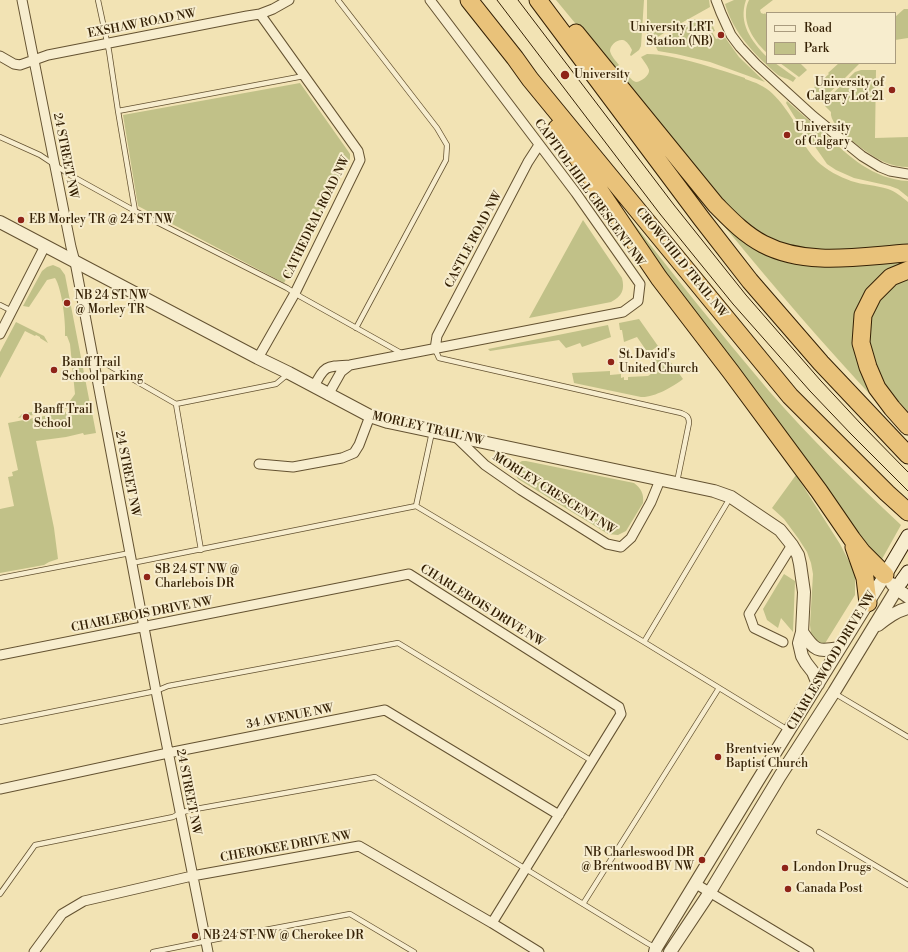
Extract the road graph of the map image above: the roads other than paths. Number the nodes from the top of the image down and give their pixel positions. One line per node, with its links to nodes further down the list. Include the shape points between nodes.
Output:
1 (22, 0): 13 (street, 24 STREET NW)
2 (98, 0): 11 (lane)
3 (289, 0): 10 (street, EXSHAW ROAD NW)
4 (338, 0): 30 (lane, via 437,128 447,145 446,160)
5 (430, 0): 18 (street, CAPITOL HILL CRESCENT NW)
6 (469, 0): 15 (highway, CROWCHILD TRAIL NW)
7 (538, 0): 45 (highway, via 750,282 820,363)
8 (546, 0): 24 (highway, via 594,54 716,205 737,226 762,244 784,252 813,257)
9 (716, 0): 20 (street, via 731,35 740,47 813,116 880,168)
10 (260, 14): 11 (street, EXSHAW ROAD NW); 14 (street, CATHEDRAL ROAD NW)
11 (107, 44): 13 (street, EXSHAW ROAD NW); 16 (lane)
12 (0, 56): 13 (street, EXSHAW ROAD NW, via 20,65)
13 (34, 60): 19 (street, 24 STREET NW)
14 (304, 76): 16 (lane); 27 (street, CATHEDRAL ROAD NW, via 358,151 360,160)
15 (530, 79): 51 (highway, CROWCHILD TRAIL NW, via 790,396); 53 (highway, via 545,110 659,278 819,491)
16 (118, 111): 21 (lane)
17 (0, 137): 19 (lane, via 40,155)
18 (539, 145): 32 (street, CASTLE ROAD NW, via 437,336); 32 (street, CAPITOL HILL CRESCENT NW, via 640,284 638,301 623,312)
19 (55, 166): 21 (lane); 25 (street, 24 STREET NW)
20 (908, 174)
21 (135, 211): 27 (lane)
22 (0, 222): 23 (street, MORLEY TRAIL NW)
23 (45, 246): 25 (street, MORLEY TRAIL NW); 29 (street)
24 (908, 253)
25 (75, 262): 34 (street, 24 STREET NW); 35 (street, MORLEY TRAIL NW)
26 (908, 270): 42 (highway, via 891,277 873,295 863,315 861,343 878,388)
27 (294, 293): 30 (lane); 35 (street, CATHEDRAL ROAD NW)
28 (0, 305): 29 (lane)
29 (12, 311): 31 (street)
30 (356, 328): 33 (lane)
31 (0, 334)
32 (436, 349): 33 (street, CAPITOL HILL CRESCENT NW); 48 (lane, via 440,358 686,415 689,423)
33 (404, 354): 36 (street, CAPITOL HILL CRESCENT NW)
34 (92, 356): 40 (lane); 56 (street, 24 STREET NW)
35 (258, 358): 37 (street, MORLEY TRAIL NW)
36 (350, 365): 38 (street, CAPITOL HILL CRESCENT NW, via 326,368); 39 (street, via 341,372)
37 (289, 373): 38 (street, MORLEY TRAIL NW); 40 (lane, via 276,384)
38 (314, 387): 39 (street, MORLEY TRAIL NW)
39 (328, 395): 41 (street, MORLEY TRAIL NW)
40 (176, 404): 55 (lane)
41 (370, 416): 43 (street, MORLEY TRAIL NW); 46 (street, via 354,453 342,458 293,467)
42 (908, 426)
43 (432, 432): 44 (street, MORLEY TRAIL NW); 50 (lane)
44 (455, 436): 47 (street, MORLEY TRAIL NW); 47 (street, MORLEY CRESCENT NW, via 485,465 607,544 621,547 631,538)
45 (908, 454)
46 (260, 464)
47 (660, 480): 48 (street, MORLEY TRAIL NW)
48 (677, 483): 49 (street, MORLEY TRAIL NW)
49 (731, 497): 54 (street, MORLEY TRAIL NW, via 780,530); 67 (lane)
50 (416, 506): 55 (lane); 67 (lane)
51 (907, 512)
52 (908, 536): 58 (main road)
53 (852, 539): 58 (highway); 62 (highway, via 865,578)
54 (792, 545): 66 (street, MORLEY TRAIL NW, via 798,555 804,592); 68 (street, via 749,614 754,628)
55 (201, 550): 57 (lane)
56 (130, 553): 57 (street, 24 STREET NW); 59 (lane)
57 (132, 563): 64 (street, 24 STREET NW)
58 (885, 575): 60 (street); 62 (street, CHARLESWOOD DRIVE NW)
59 (0, 578)
60 (903, 582): 61 (street); 65 (street, CHARLESWOOD DRIVE NW)
61 (908, 597)
62 (868, 603): 69 (street, CHARLESWOOD DRIVE NW)
63 (908, 608): 65 (street, via 890,616)
64 (144, 627): 70 (street, CHARLEBOIS DRIVE NW); 73 (street, 24 STREET NW); 79 (street, CHARLEBOIS DRIVE NW, via 409,574 619,707 621,714)
65 (871, 631): 74 (street, CHARLESWOOD DRIVE NW)
66 (802, 632): 69 (street, via 816,649 825,651); 71 (street, MORLEY TRAIL NW, via 799,642 802,656)
67 (644, 642): 72 (lane)
68 (783, 642)
69 (839, 648): 71 (street, CHARLESWOOD DRIVE NW)
70 (0, 655)
71 (818, 684): 76 (street, CHARLESWOOD DRIVE NW)
72 (719, 688): 76 (lane); 90 (lane)
73 (156, 691): 75 (lane); 78 (street, 24 STREET NW); 79 (lane, via 168,686 398,643)
74 (834, 692): 77 (lane); 88 (street, CHARLESWOOD DRIVE NW)
75 (0, 722)
76 (789, 731): 86 (street, CHARLESWOOD DRIVE NW)
77 (908, 737)
78 (168, 753): 80 (street, 34 AVENUE NW); 81 (street, 24 STREET NW); 82 (street, 34 AVENUE NW, via 385,710)
79 (592, 761): 82 (street, CHARLEBOIS DRIVE NW)
80 (0, 789)
81 (180, 813): 84 (lane, via 375,777); 85 (street, 24 STREET NW); 89 (lane, via 172,817 35,845)
82 (559, 816): 84 (street, CHARLEBOIS DRIVE NW)
83 (819, 832): 87 (lane)
84 (526, 869): 90 (lane); 91 (street, CHARLEBOIS DRIVE NW)
85 (192, 876): 91 (street, CHEROKEE DRIVE NW, via 359,846); 92 (street, 24 STREET NW); 94 (street, CHEROKEE DRIVE NW, via 84,901 62,914)
86 (696, 884): 88 (street); 93 (street, CHARLESWOOD DRIVE NW)
87 (908, 885)
88 (710, 892): 99 (street, CHARLESWOOD DRIVE NW); 100 (street)
89 (0, 894)
90 (583, 904): 93 (lane)
91 (492, 923): 98 (street, CHEROKEE DRIVE NW)
92 (206, 941): 95 (lane); 96 (street, 24 STREET NW); 97 (lane, via 350,914)
93 (655, 950)
94 (34, 952)
95 (153, 952)
96 (208, 952)
97 (414, 952)
98 (539, 952)
99 (670, 952)
100 (809, 952)

